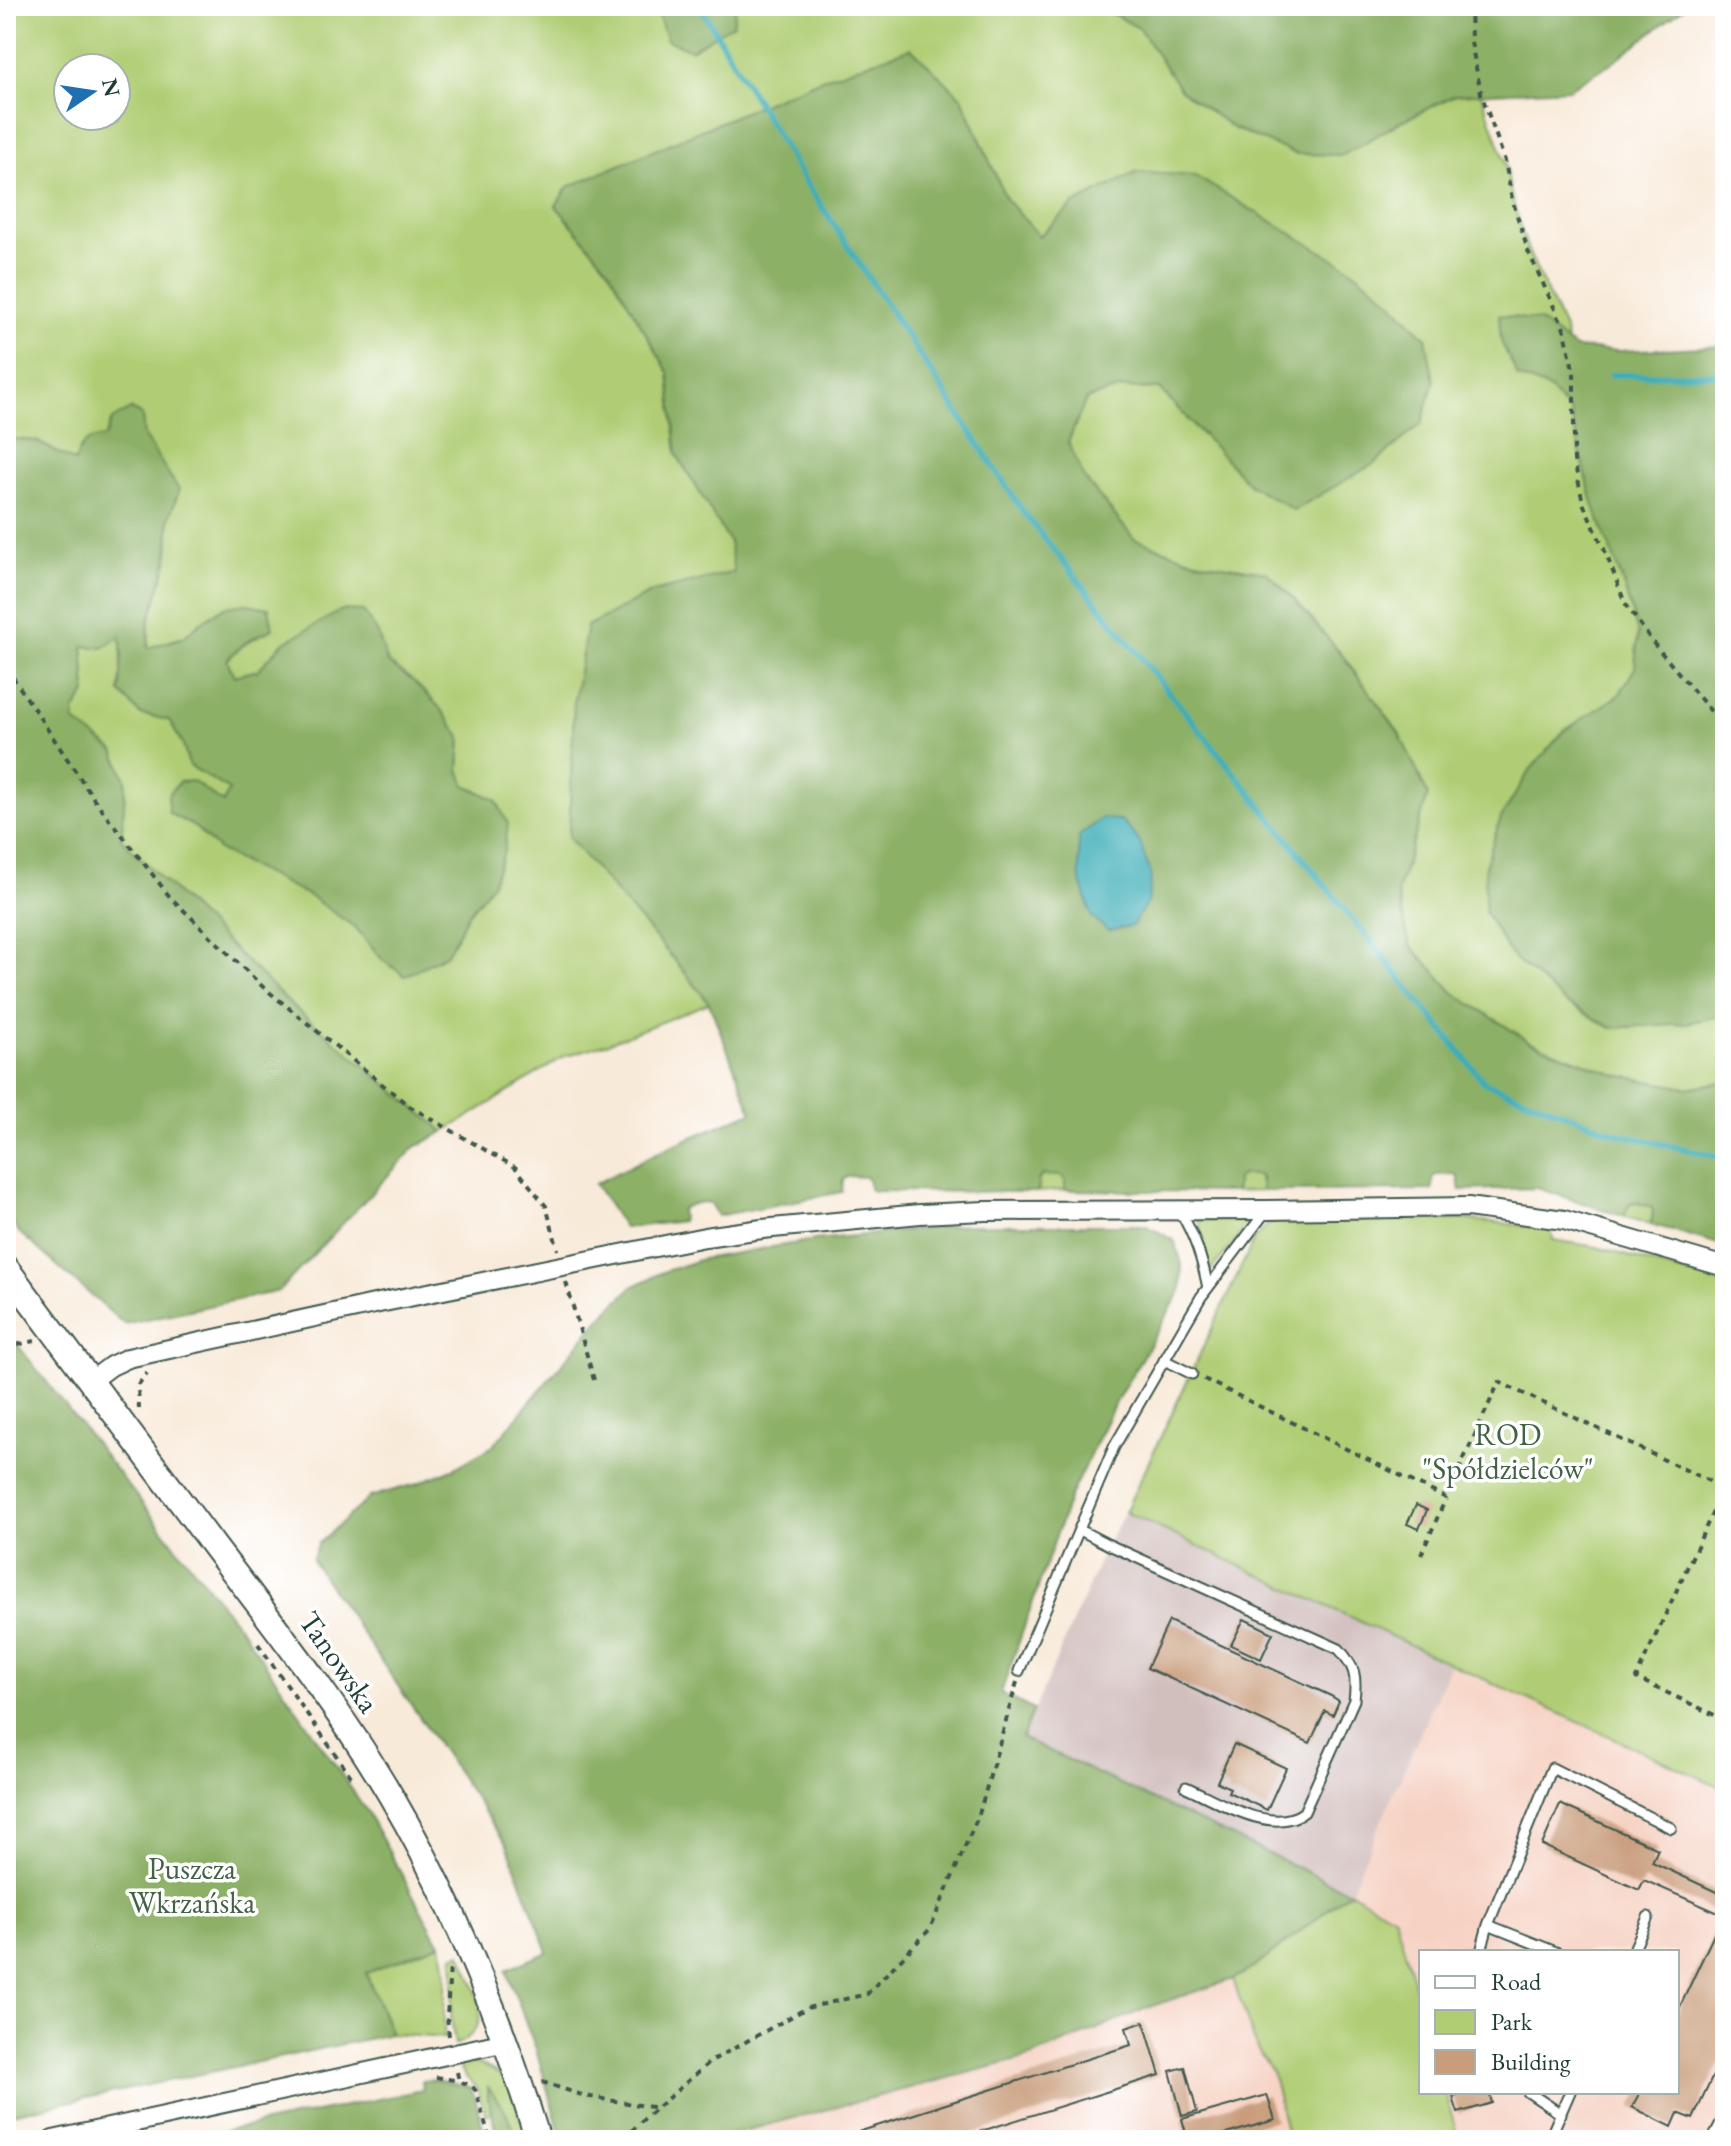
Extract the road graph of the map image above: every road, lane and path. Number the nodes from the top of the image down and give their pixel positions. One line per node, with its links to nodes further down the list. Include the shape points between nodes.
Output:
1 (1470, 6): 3 (path, via 1481,93 1528,251 1565,331 1574,374 1574,460 1583,503 1625,603)
2 (6, 667): 6 (path, via 96,802 170,897 263,987 409,1106 515,1167 546,1206)
3 (1725, 728)
4 (1267, 1210): 5 (street); 7 (street, via 1501,1210 1592,1227); 9 (lane)
5 (1180, 1211): 6 (street, via 886,1216 733,1232); 9 (lane, via 1194,1234)
6 (562, 1266): 13 (path); 14 (street, via 136,1356)
7 (1725, 1267)
8 (6, 1268): 14 (main road, Tanowska)
9 (1208, 1288): 10 (lane)
10 (1164, 1360): 12 (lane); 18 (lane, via 1114,1447)
11 (151, 1369): 15 (path, via 138,1385 139,1415)
12 (1192, 1374): 17 (path)
13 (594, 1380)
14 (91, 1381): 15 (main road, Tanowska)
15 (126, 1429): 32 (main road, Tanowska, via 301,1661 390,1794 458,1924)
16 (1725, 1488): 17 (path, via 1499,1382); 22 (path, via 1636,1678)
17 (1446, 1498): 19 (path)
18 (1080, 1530): 21 (lane); 24 (lane, via 1339,1649 1351,1662 1357,1681 1354,1700 1304,1812 1287,1821 1262,1820)
19 (1421, 1555)
20 (257, 1642): 23 (path)
21 (1019, 1671): 37 (path, via 979,1814 930,1929 867,1994 807,2008 711,2061)
22 (1725, 1720)
23 (355, 1782)
24 (1186, 1787)
25 (1671, 1828): 27 (lane, via 1552,1768)
26 (1648, 1917): 30 (lane)
27 (1488, 1925): 28 (lane); 29 (lane)
28 (1482, 1950)
29 (1551, 1950)
30 (1634, 1950)
31 (449, 1957): 33 (path, via 447,2028)
32 (506, 2042): 33 (street); 34 (main road, Tanowska)
33 (452, 2054): 40 (street); 41 (path, via 459,2081 476,2091)
34 (517, 2073): 37 (path, via 585,2096); 42 (main road, Tanowska)
35 (1531, 2094): 38 (lane)
36 (1569, 2094): 38 (lane)
37 (657, 2108): 43 (path)
38 (1561, 2114): 44 (lane)
39 (1725, 2115): 45 (lane)
40 (53, 2140)
41 (490, 2140)
42 (538, 2140)
43 (624, 2140)
44 (1549, 2140)
45 (1712, 2140)

